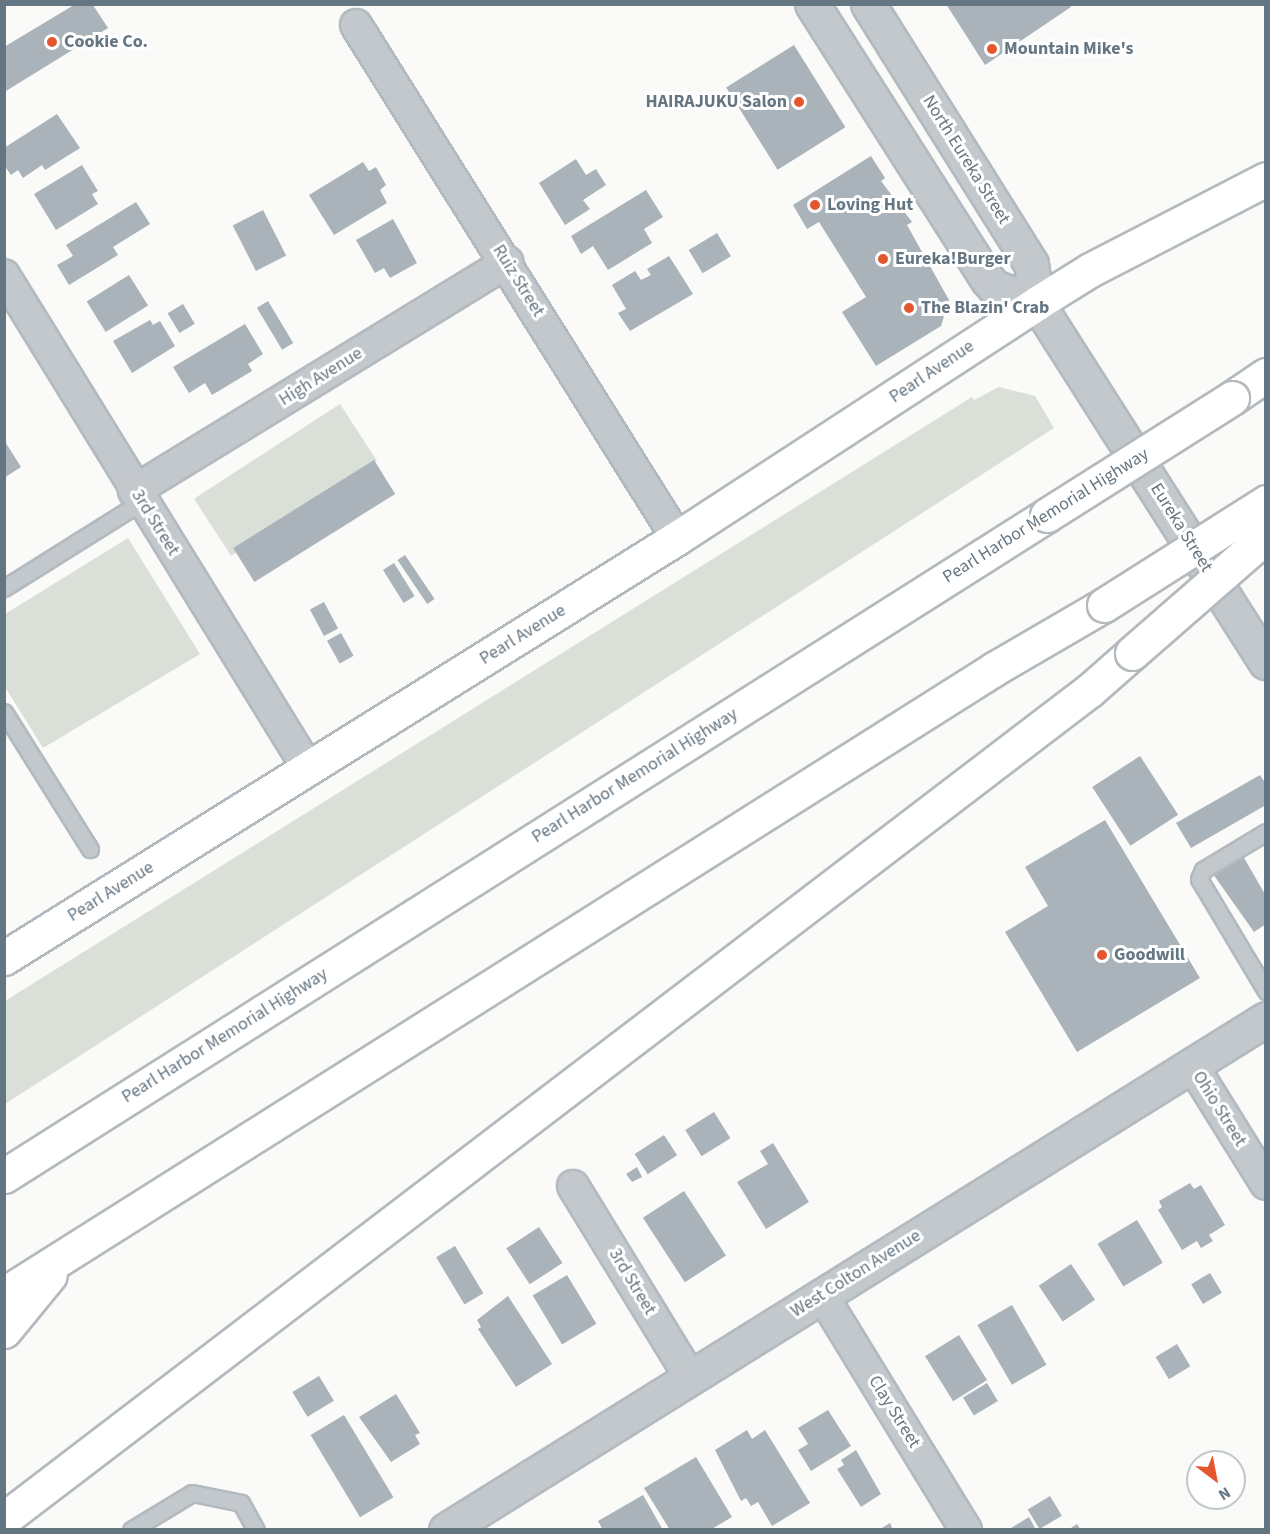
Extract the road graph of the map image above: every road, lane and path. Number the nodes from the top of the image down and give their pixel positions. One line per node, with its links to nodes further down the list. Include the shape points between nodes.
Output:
1 (812, 4): 7 (street, via 988,280)
2 (868, 4): 7 (street, North Eureka Street, via 1031,264)
3 (356, 26): 5 (street, Ruiz Street)
4 (1266, 179): 7 (main road, Pearl Avenue, via 1090,270)
5 (507, 262): 9 (street, High Avenue); 12 (street, Ruiz Street)
6 (4, 274): 9 (street, 3rd Street)
7 (1037, 303): 12 (main road, Pearl Avenue); 14 (street, Eureka Street)
8 (1266, 375): 23 (main road, Pearl Harbor Memorial Highway, bridge)
9 (138, 497): 13 (lane); 16 (street, 3rd Street)
10 (1266, 502): 26 (main road, bridge, via 994,669)
11 (1266, 536): 31 (main road, bridge, via 1090,690)
12 (677, 538): 16 (main road, Pearl Avenue)
13 (4, 588)
14 (1266, 662)
15 (4, 712): 18 (lane)
16 (309, 770): 19 (main road, Pearl Avenue)
17 (1266, 832): 20 (lane, via 1203,870 1199,879)
18 (90, 849)
19 (4, 958)
20 (1266, 991)
21 (1266, 1019): 22 (street, West Colton Avenue)
22 (1192, 1065): 24 (street, Ohio Street); 28 (street, West Colton Avenue)
23 (4, 1176)
24 (1266, 1184)
25 (573, 1186): 30 (street, 3rd Street)
26 (62, 1259): 27 (main road); 29 (main road)
27 (4, 1294)
28 (822, 1295): 30 (street, West Colton Avenue); 35 (street, Clay Street)
29 (7, 1330)
30 (690, 1377): 32 (street, West Colton Avenue)
31 (4, 1519)
32 (452, 1528)
33 (131, 1530): 34 (lane, via 192,1493 241,1503)
34 (256, 1530)
35 (966, 1530)

